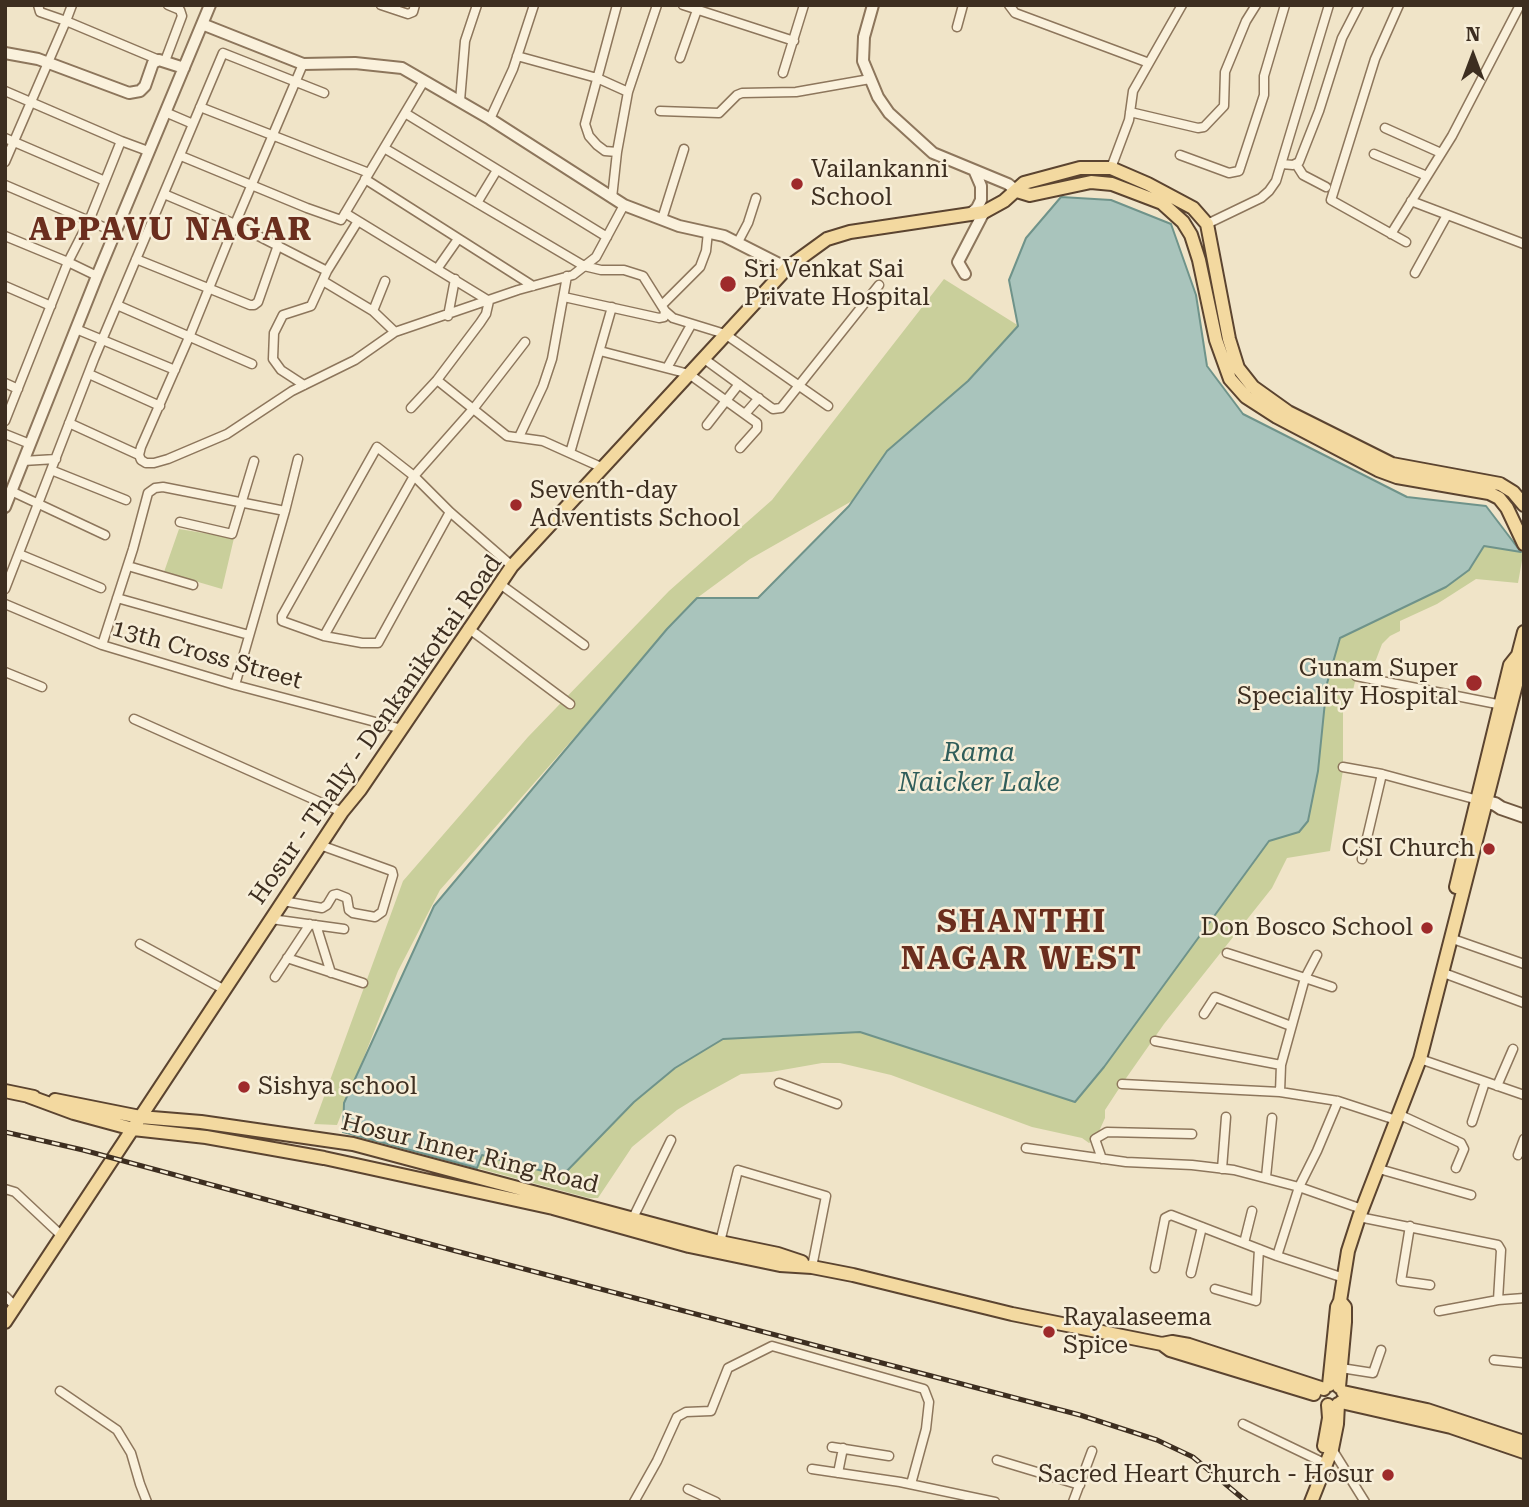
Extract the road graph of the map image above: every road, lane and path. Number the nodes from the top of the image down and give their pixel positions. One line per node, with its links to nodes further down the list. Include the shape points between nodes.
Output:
1 (38, 5): 26 (street, via 40,12)
2 (72, 5): 26 (street)
3 (168, 5): 33 (street, via 182,16)
4 (210, 5): 27 (street)
5 (380, 5): 6 (street, via 411,14)
6 (415, 5)
7 (477, 5): 47 (street, via 465,41)
8 (534, 5): 31 (street)
9 (617, 5): 39 (street)
10 (683, 5): 24 (street)
11 (719, 5): 25 (street)
12 (804, 5): 29 (street)
13 (873, 5): 40 (street, via 863,49)
14 (963, 5): 28 (street)
15 (1009, 5): 35 (street, via 1015,13)
16 (1182, 5): 35 (street)
17 (1256, 5): 52 (street, via 1225,72 1224,106 1204,127)
18 (1285, 5): 65 (street, via 1264,76 1264,95 1239,171 1229,173)
19 (1329, 5): 68 (street)
20 (1359, 5): 69 (street, via 1342,38)
21 (1399, 5): 97 (street, via 1375,59 1331,200)
22 (1520, 5): 63 (street)
23 (655, 6): 44 (street)
24 (697, 10): 25 (street); 32 (street)
25 (715, 16): 29 (street)
26 (65, 21): 33 (street); 34 (street)
27 (202, 24): 36 (street); 37 (street)
28 (957, 27)
29 (793, 40): 38 (street)
30 (5, 53): 34 (street)
31 (517, 56): 39 (street); 53 (street)
32 (680, 58)
33 (162, 60): 34 (street, via 153,63 145,86 129,93); 37 (street)
34 (46, 63): 46 (street)
35 (1149, 63): 52 (street, via 1133,91)
36 (303, 64): 41 (street, via 402,68); 42 (street)
37 (184, 68): 50 (street)
38 (783, 73)
39 (597, 78): 44 (street); 62 (street, via 585,124 597,145)
40 (870, 79): 49 (street, via 796,92 742,93 724,111 714,114); 72 (street, via 889,113 918,141)
41 (424, 80): 47 (street); 51 (street)
42 (294, 82): 45 (street); 48 (street, via 223,53); 56 (street)
43 (5, 91): 46 (street)
44 (628, 92): 62 (street)
45 (324, 93)
46 (31, 101): 57 (street); 58 (street)
47 (460, 101): 53 (street)
48 (200, 107): 54 (street); 56 (street)
49 (660, 111)
50 (165, 112): 54 (street); 61 (street)
51 (404, 113): 59 (street); 71 (street)
52 (1130, 116): 70 (street)
53 (490, 119): 81 (street)
54 (193, 124): 66 (street)
55 (1385, 128): 63 (street)
56 (272, 135): 73 (street); 77 (street)
57 (9, 140): 67 (street); 75 (street)
58 (121, 141): 61 (street); 75 (street)
59 (384, 148): 73 (street); 84 (street)
60 (684, 149): 90 (street)
61 (148, 151): 95 (street)
62 (617, 152): 81 (street)
63 (1441, 153): 74 (street)
64 (1374, 154): 74 (street)
65 (1180, 155)
66 (181, 156): 77 (street); 80 (street)
67 (5, 162)
68 (1282, 164): 69 (street); 94 (street, via 1276,181 1261,198)
69 (1296, 164): 78 (street, via 1303,175)
70 (1111, 168): 79 (main road, Hosur - Thally - Denkanikottai Road, via 1054,173 1024,183); 94 (main road, Hosur - Thally - Denkanikottai Road, via 1193,208)
71 (497, 170): 84 (street); 99 (street)
72 (975, 172): 79 (street); 88 (street, via 981,200)
73 (367, 176): 87 (street); 100 (street)
74 (1427, 176): 83 (street)
75 (105, 181): 91 (street)
76 (5, 185): 91 (street)
77 (251, 186): 87 (street, via 335,219 341,220); 93 (street)
78 (1326, 187)
79 (1017, 191): 86 (main road, Hosur - Thally - Denkanikottai Road); 183 (main road, via 1030,195 1091,182 1112,184 1174,212 1191,235 1230,379 1246,397 1398,478 1499,498)
80 (164, 194): 93 (street); 105 (street)
81 (612, 198): 85 (street)
82 (756, 198): 102 (street)
83 (1411, 201): 89 (street); 97 (street)
84 (477, 202): 107 (street)
85 (624, 205): 90 (street); 99 (street)
86 (984, 212): 88 (main road, Hosur - Thally - Denkanikottai Road); 112 (street, via 958,262)
87 (345, 213): 92 (street)
88 (970, 214): 108 (main road, Hosur - Thally - Denkanikottai Road, via 850,232 827,239)
89 (1447, 215): 103 (street); 111 (street)
90 (662, 219): 96 (street)
91 (89, 221): 95 (street); 106 (street)
92 (358, 221): 109 (street); 110 (street)
93 (234, 224): 104 (street); 121 (street)
94 (1207, 224): 177 (main road, via 1229,340 1238,368 1253,387 1288,412 1392,464 1500,484)
95 (115, 232): 113 (street)
96 (708, 232): 102 (street); 127 (street, via 700,267)
97 (1391, 234): 101 (street)
98 (5, 236): 106 (street)
99 (607, 237): 107 (street, via 596,257)
100 (458, 239): 109 (street); 120 (street)
101 (1406, 242)
102 (738, 243): 108 (street)
103 (1524, 244)
104 (278, 245): 110 (street); 121 (street, via 254,305)
105 (136, 259): 121 (street); 124 (street)
106 (68, 262): 113 (street); 125 (street)
107 (584, 266): 114 (street); 127 (street, via 643,275)
108 (787, 268): 133 (main road, Hosur - Thally - Denkanikottai Road)
109 (437, 269): 115 (street)
110 (327, 271): 116 (street)
111 (1415, 273)
112 (965, 274)
113 (97, 276): 131 (street)
114 (567, 276): 120 (street); 122 (street)
115 (455, 279): 123 (street); 129 (street)
116 (323, 281): 128 (street); 147 (street, via 310,306 283,315 274,333 273,359)
117 (385, 281): 128 (street)
118 (879, 285): 148 (street)
119 (5, 286): 125 (street)
120 (533, 286): 123 (street)
121 (209, 288): 134 (street)
122 (564, 297): 126 (street); 161 (street, via 552,359)
123 (489, 301): 129 (street); 144 (street, via 486,314)
124 (117, 305): 134 (street); 135 (street)
125 (51, 306): 149 (street)
126 (611, 307): 127 (street, via 659,318 664,317); 137 (street)
127 (663, 308): 130 (street)
128 (373, 311): 132 (street)
129 (448, 316): 132 (street)
130 (691, 325): 133 (street); 140 (street)
131 (76, 329): 135 (street); 162 (street)
132 (395, 332): 147 (street, via 355,360)
133 (725, 334): 138 (main road, Hosur - Thally - Denkanikottai Road); 148 (street)
134 (190, 335): 139 (street); 141 (street)
135 (103, 340): 141 (street); 142 (street)
136 (525, 342): 155 (street)
137 (600, 351): 140 (street); 164 (street)
138 (704, 358): 143 (main road, Hosur - Thally - Denkanikottai Road); 146 (street)
139 (252, 364)
140 (667, 368): 143 (street)
141 (174, 369): 152 (street)
142 (89, 374): 152 (street); 158 (street)
143 (689, 374): 151 (street); 170 (main road, Hosur - Thally - Denkanikottai Road)
144 (437, 380): 154 (street); 155 (street)
145 (5, 383): 149 (street)
146 (740, 384): 150 (street); 151 (street)
147 (304, 385): 165 (street, via 227,434 154,463)
148 (800, 386): 150 (street, via 777,410); 153 (street)
149 (18, 389): 157 (street)
150 (759, 398): 156 (street)
151 (727, 401): 156 (street); 159 (street)
152 (160, 405): 165 (street)
153 (828, 406)
154 (411, 408)
155 (474, 408): 161 (street, via 500,431); 172 (street)
156 (746, 414): 163 (street, via 758,426)
157 (5, 421)
158 (69, 424): 165 (street); 166 (street)
159 (707, 425)
160 (5, 434): 162 (street)
161 (519, 437): 164 (street, via 543,441)
162 (30, 444): 168 (street)
163 (740, 448)
164 (569, 453): 170 (street)
165 (139, 455)
166 (55, 459): 168 (street); 171 (street)
167 (298, 459): 179 (street)
168 (23, 461): 173 (street)
169 (254, 461): 175 (street)
170 (603, 468): 186 (main road, Hosur - Thally - Denkanikottai Road)
171 (51, 470): 174 (street); 176 (street)
172 (414, 476): 180 (street); 196 (street); 196 (street, via 377,447 282,616 286,623)
173 (11, 491): 176 (street); 178 (street)
174 (127, 500)
175 (242, 502): 179 (street); 181 (street, via 232,534); 185 (street, via 155,488 148,493)
176 (38, 503): 182 (street); 184 (street)
177 (1524, 505)
178 (5, 507)
179 (285, 510): 195 (street)
180 (450, 512): 186 (street); 196 (street, via 378,643)
181 (180, 522)
182 (105, 535)
183 (1524, 544)
184 (19, 554): 189 (street); 190 (street)
185 (128, 566): 188 (street); 191 (street)
186 (512, 566): 187 (main road, Hosur - Thally - Denkanikottai Road)
187 (500, 584): 193 (main road, Hosur - Thally - Denkanikottai Road); 198 (street)
188 (193, 585)
189 (101, 588)
190 (5, 589)
191 (117, 598): 195 (street); 197 (street)
192 (5, 604): 197 (street, 13th Cross Street)
193 (468, 628): 204 (street); 207 (main road, Hosur - Thally - Denkanikottai Road)
194 (1524, 632): 199 (main road)
195 (249, 635): 202 (street)
196 (324, 636)
197 (102, 645): 202 (street, 13th Cross Street)
198 (584, 645)
199 (1518, 655): 205 (main road, via 1510,665); 210 (main road, via 1520,667)
200 (5, 672): 203 (street)
201 (1356, 676): 205 (street)
202 (234, 685): 207 (street, 13th Cross Street)
203 (42, 687)
204 (570, 704)
205 (1502, 705): 210 (main road)
206 (134, 719): 212 (street)
207 (402, 729): 212 (main road, Hosur - Thally - Denkanikottai Road)
208 (1343, 766): 209 (street)
209 (1382, 774): 210 (street); 215 (street)
210 (1487, 802): 211 (main road, via 1504,802); 213 (main road); 220 (main road, via 1449,917)
211 (1524, 810)
212 (342, 811): 214 (main road, Hosur - Thally - Denkanikottai Road)
213 (1524, 816)
214 (320, 845): 216 (main road, Hosur - Thally - Denkanikottai Road); 216 (street, via 392,871 382,912 375,917 353,913 347,898 337,894 322,908)
215 (1362, 859)
216 (283, 901): 217 (main road, Hosur - Thally - Denkanikottai Road)
217 (271, 919): 218 (street); 232 (main road, Hosur - Thally - Denkanikottai Road)
218 (313, 924): 219 (street); 224 (street); 227 (street)
219 (344, 929)
220 (1451, 933): 225 (street); 226 (main road)
221 (140, 944): 232 (street)
222 (1227, 953): 229 (street)
223 (1317, 955): 229 (street)
224 (287, 958): 227 (street); 228 (street)
225 (1524, 964)
226 (1441, 972): 233 (street); 238 (main road)
227 (331, 973): 230 (street)
228 (275, 977)
229 (1305, 978): 231 (street); 235 (street)
230 (363, 983)
231 (1332, 988)
232 (225, 990): 250 (main road, Hosur - Thally - Denkanikottai Road)
233 (1524, 1003)
234 (1204, 1014): 235 (street, via 1215,997)
235 (1291, 1026): 239 (street)
236 (1155, 1041): 239 (street)
237 (1513, 1049): 243 (street)
238 (1420, 1059): 240 (street); 252 (main road)
239 (1281, 1065): 245 (street)
240 (1485, 1082): 243 (street); 254 (street)
241 (779, 1083): 249 (street)
242 (1122, 1084): 245 (street)
243 (1497, 1086): 246 (street)
244 (5, 1091): 247 (main road, Hosur Inner Ring Road)
245 (1280, 1093): 248 (street)
246 (1524, 1095)
247 (28, 1096): 250 (main road, Hosur Inner Ring Road); 255 (main road, Hosur Inner Ring Road)
248 (1338, 1101): 252 (street); 268 (street)
249 (837, 1104)
250 (140, 1117): 255 (main road, Hosur - Thally - Denkanikottai Road); 257 (main road, Hosur Inner Ring Road)
251 (1226, 1117): 265 (street)
252 (1397, 1117): 264 (street, via 1461,1143 1464,1149); 266 (main road)
253 (1272, 1118): 267 (street)
254 (1472, 1122)
255 (132, 1129): 261 (main road, Hosur Inner Ring Road); 276 (main road, Hosur - Thally - Denkanikottai Road)
256 (1192, 1133): 263 (street, via 1107,1132 1095,1139)
257 (294, 1135): 261 (main road); 273 (main road, Hosur Inner Ring Road, via 353,1144)
258 (1524, 1139): 262 (street)
259 (671, 1140): 273 (street)
260 (1026, 1148): 263 (street)
261 (291, 1152): 281 (main road, Hosur Inner Ring Road, via 554,1208 688,1246)
262 (1518, 1155)
263 (1102, 1159): 265 (street)
264 (1456, 1168)
265 (1222, 1169): 267 (street)
266 (1379, 1169): 270 (street); 272 (main road)
267 (1266, 1177): 268 (street)
268 (1299, 1187): 272 (street); 280 (street)
269 (5, 1189): 276 (street, via 15,1192)
270 (1471, 1195)
271 (1252, 1211): 278 (street)
272 (1360, 1213): 274 (street); 284 (main road)
273 (633, 1219): 277 (main road, Hosur Inner Ring Road)
274 (1410, 1226): 285 (street, via 1400,1285); 289 (street, via 1499,1245)
275 (1202, 1227): 278 (street); 282 (street, via 1167,1215); 283 (street)
276 (63, 1237): 291 (main road, Hosur - Thally - Denkanikottai Road)
277 (720, 1242): 281 (main road, Hosur Inner Ring Road, via 778,1254); 281 (street, via 738,1170 826,1196)
278 (1244, 1244): 279 (street)
279 (1259, 1249): 280 (street); 286 (street, via 1256,1301)
280 (1277, 1256): 284 (street)
281 (812, 1267): 299 (main road, Hosur Inner Ring Road, via 1012,1314 1189,1345)
282 (1155, 1268)
283 (1191, 1273)
284 (1344, 1278): 290 (main road)
285 (1430, 1285)
286 (1215, 1289)
287 (5, 1296): 291 (street)
288 (1524, 1298): 289 (street)
289 (1498, 1300): 292 (street)
290 (1340, 1301): 297 (main road, via 1345,1307); 299 (main road, via 1336,1307)
291 (16, 1307): 293 (main road, Hosur - Thally - Denkanikottai Road)
292 (1439, 1311)
293 (5, 1322)
294 (1381, 1350): 297 (street, via 1373,1373)
295 (1494, 1360): 296 (street)
296 (1524, 1363)
297 (1341, 1368): 299 (main road)
298 (60, 1391): 315 (street, via 117,1430 131,1453)
299 (1333, 1395): 301 (main road, Hosur Inner Ring Road, via 1427,1410); 304 (main road); 306 (main road, Hosur Inner Ring Road); 309 (main road)
300 (1242, 1424): 309 (street)
301 (1524, 1442)
302 (832, 1447): 303 (street)
303 (843, 1448): 307 (street); 311 (street)
304 (1332, 1449): 321 (main road); 322 (street)
305 (1092, 1451): 313 (street)
306 (1524, 1451)
307 (889, 1456)
308 (997, 1460): 313 (street)
309 (1320, 1461): 320 (main road)
310 (812, 1469): 311 (street)
311 (838, 1473): 312 (street)
312 (911, 1484): 316 (street, via 926,1429 929,1402 924,1389 772,1346 728,1368 711,1411 677,1417); 318 (street)
313 (1080, 1485): 319 (street)
314 (688, 1489): 317 (street)
315 (147, 1502)
316 (634, 1502)
317 (716, 1502)
318 (995, 1502)
319 (1073, 1502)
320 (1304, 1502)
321 (1311, 1502)
322 (1365, 1502)

